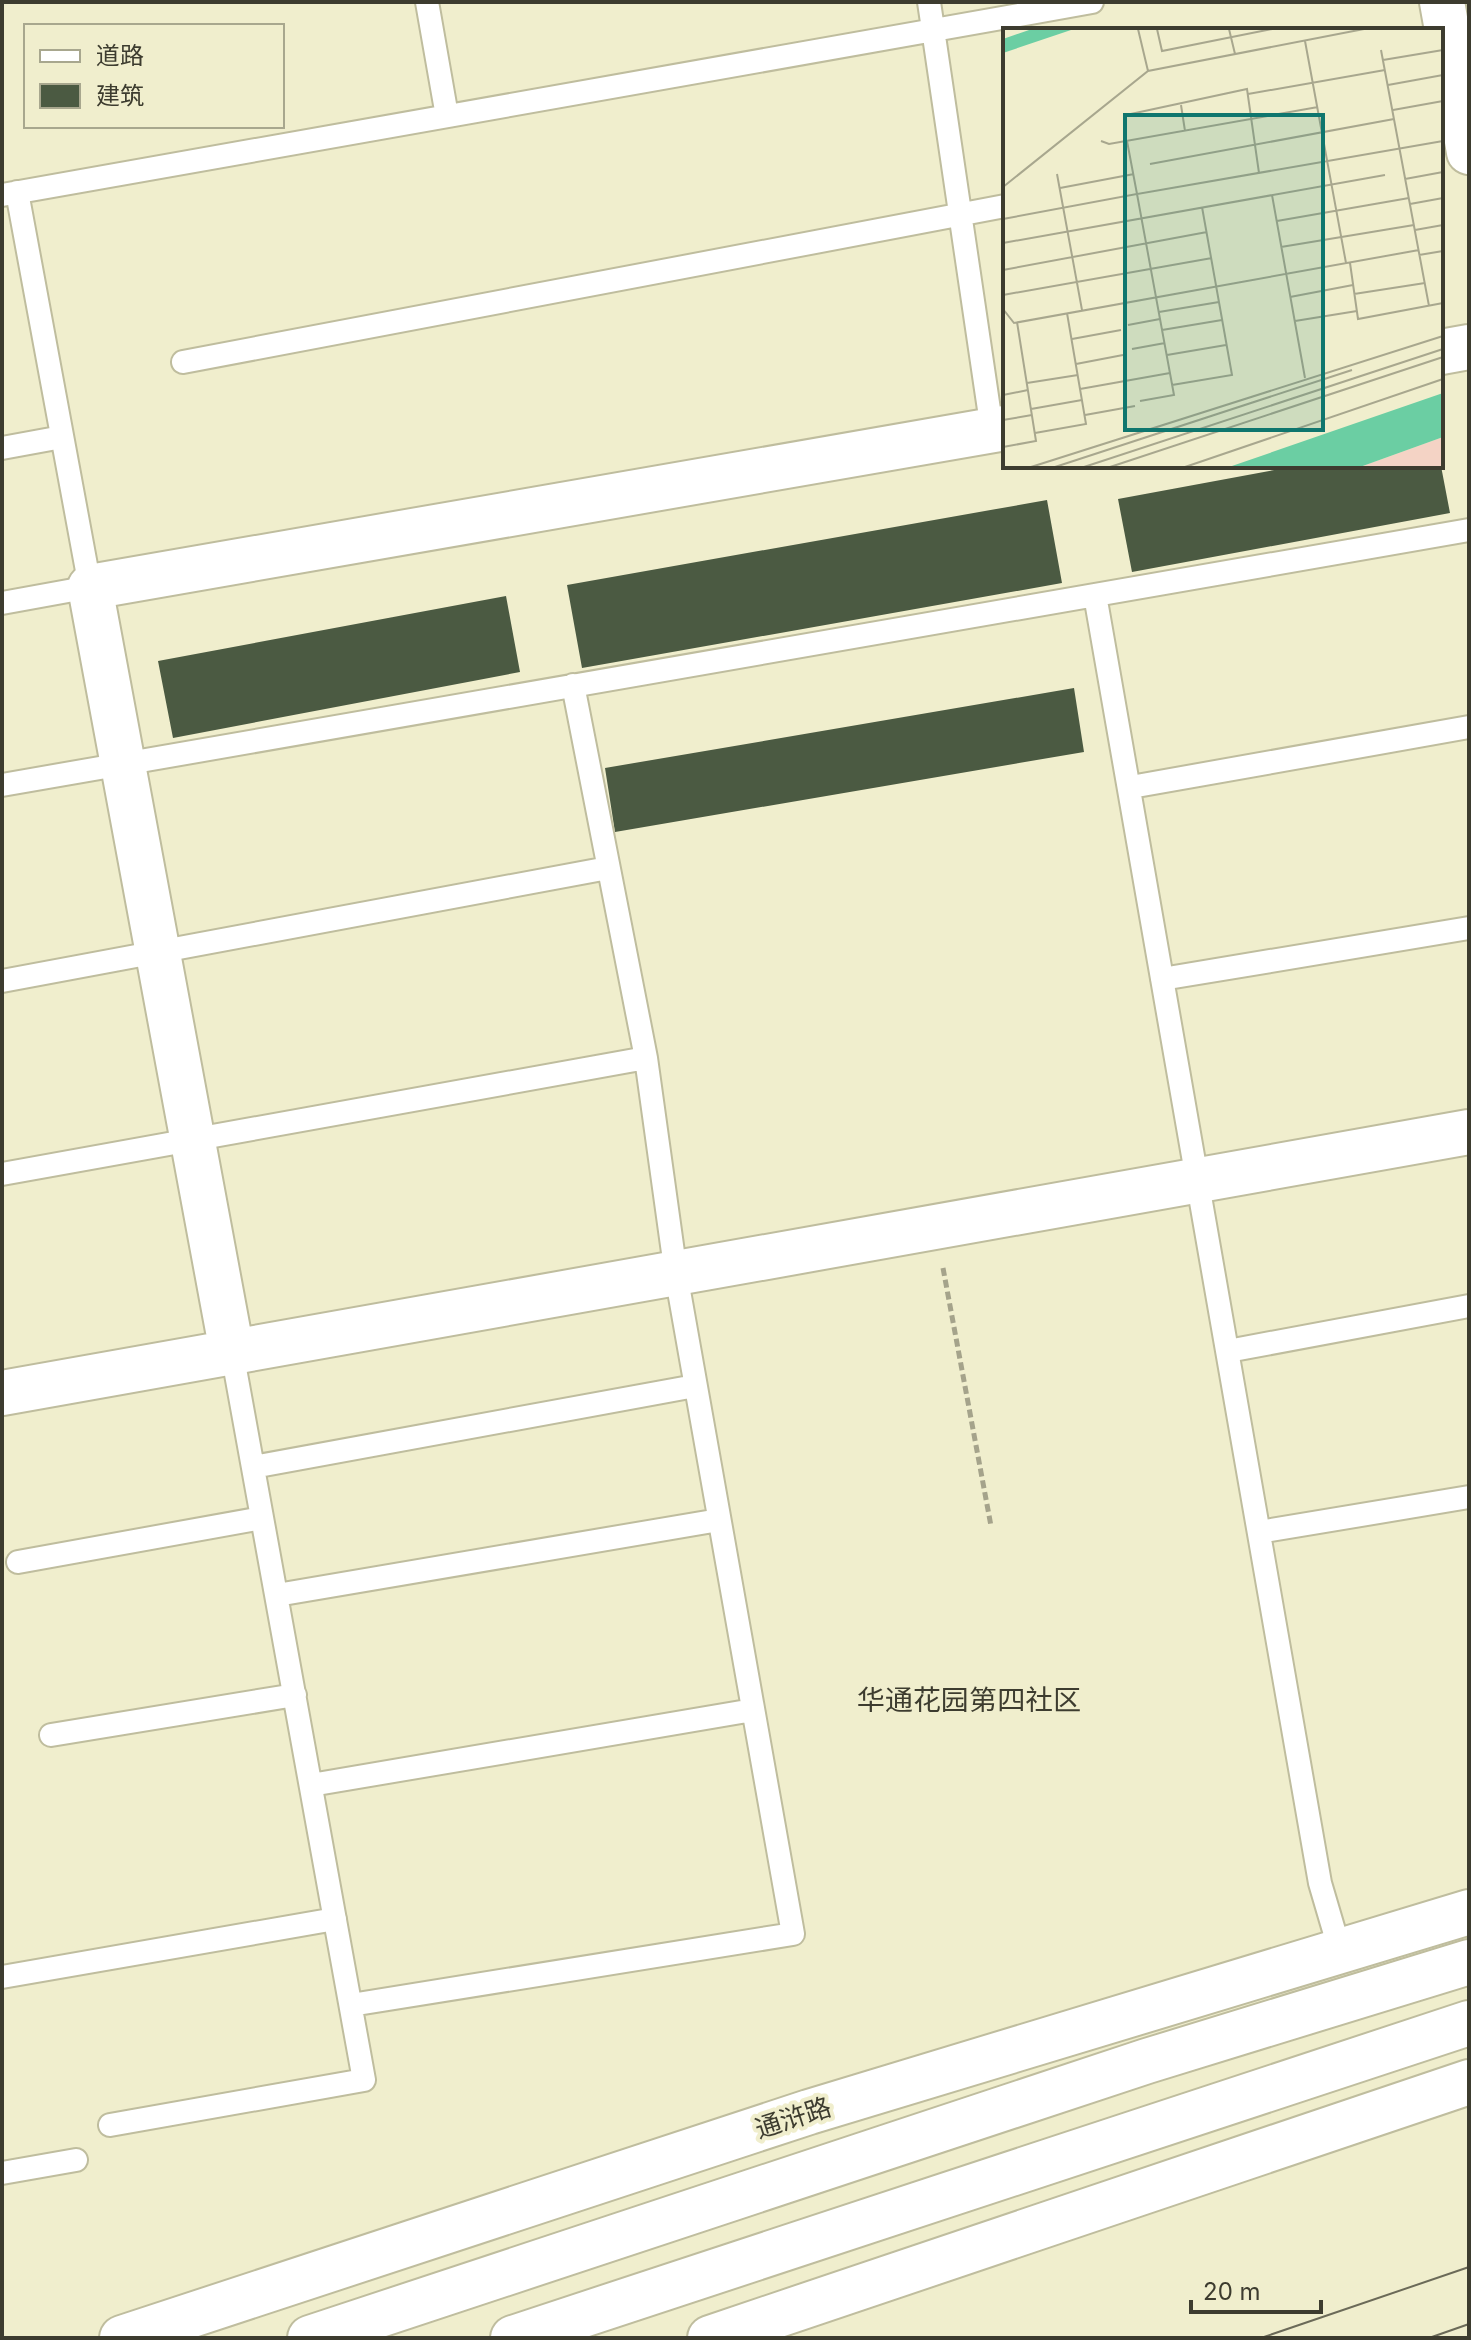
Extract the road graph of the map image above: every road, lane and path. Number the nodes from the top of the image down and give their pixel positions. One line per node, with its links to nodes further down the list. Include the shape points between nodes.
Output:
1 (427, 2): 6 (lane)
2 (929, 2): 5 (lane)
3 (1092, 2): 5 (lane)
4 (1442, 2): 7 (main road)
5 (932, 30): 6 (lane); 10 (lane)
6 (447, 116): 8 (lane)
7 (1461, 131)
8 (10, 194): 15 (lane)
9 (1003, 206): 10 (lane)
10 (962, 214): 13 (lane); 14 (lane)
11 (1469, 347): 12 (main road)
12 (1443, 352)
13 (183, 362)
14 (999, 429): 18 (main road)
15 (62, 437): 16 (lane); 18 (lane)
16 (2, 448)
17 (1469, 530): 19 (lane)
18 (90, 587): 20 (lane); 23 (main road)
19 (1095, 595): 21 (lane); 25 (lane)
20 (2, 603)
21 (573, 685): 23 (lane); 26 (lane)
22 (1469, 727): 25 (lane)
23 (123, 763): 24 (lane); 28 (main road)
24 (2, 785)
25 (1131, 787): 29 (lane)
26 (608, 868): 28 (lane); 31 (lane)
27 (1469, 928): 29 (lane)
28 (158, 952): 30 (lane); 33 (main road)
29 (1162, 979): 35 (lane)
30 (2, 981)
31 (646, 1058): 33 (lane); 37 (lane)
32 (1469, 1132): 35 (main road)
33 (193, 1140): 34 (lane); 40 (main road)
34 (2, 1174)
35 (1198, 1180): 36 (main road); 39 (lane)
36 (935, 1228): 37 (main road); 47 (path)
37 (676, 1274): 40 (main road); 41 (lane)
38 (1469, 1306): 39 (lane)
39 (1228, 1351): 48 (lane)
40 (232, 1352): 42 (main road); 43 (lane)
41 (695, 1386): 43 (lane); 46 (lane)
42 (2, 1393)
43 (253, 1467): 45 (lane)
44 (1469, 1497): 48 (lane)
45 (262, 1518): 49 (lane); 50 (lane)
46 (719, 1520): 50 (lane); 52 (lane)
47 (991, 1526)
48 (1259, 1532): 57 (lane, via 1320,1883)
49 (18, 1562)
50 (277, 1595): 51 (lane)
51 (295, 1695): 53 (lane); 54 (lane)
52 (753, 1710): 54 (lane); 60 (lane, via 793,1934)
53 (51, 1735)
54 (311, 1785): 56 (lane)
55 (1469, 1912): 57 (main road, 通浒路)
56 (335, 1919): 59 (lane); 60 (lane)
57 (1340, 1951): 66 (main road, 通浒路, via 809,2112)
58 (1469, 1962): 67 (main road, via 1147,2061)
59 (2, 1977)
60 (351, 2005): 63 (lane, via 364,2080)
61 (1469, 2023): 68 (main road)
62 (1469, 2082): 69 (main road)
63 (110, 2125)
64 (76, 2160): 65 (lane)
65 (2, 2173)
66 (122, 2338)
67 (310, 2338)
68 (513, 2338)
69 (710, 2338)

